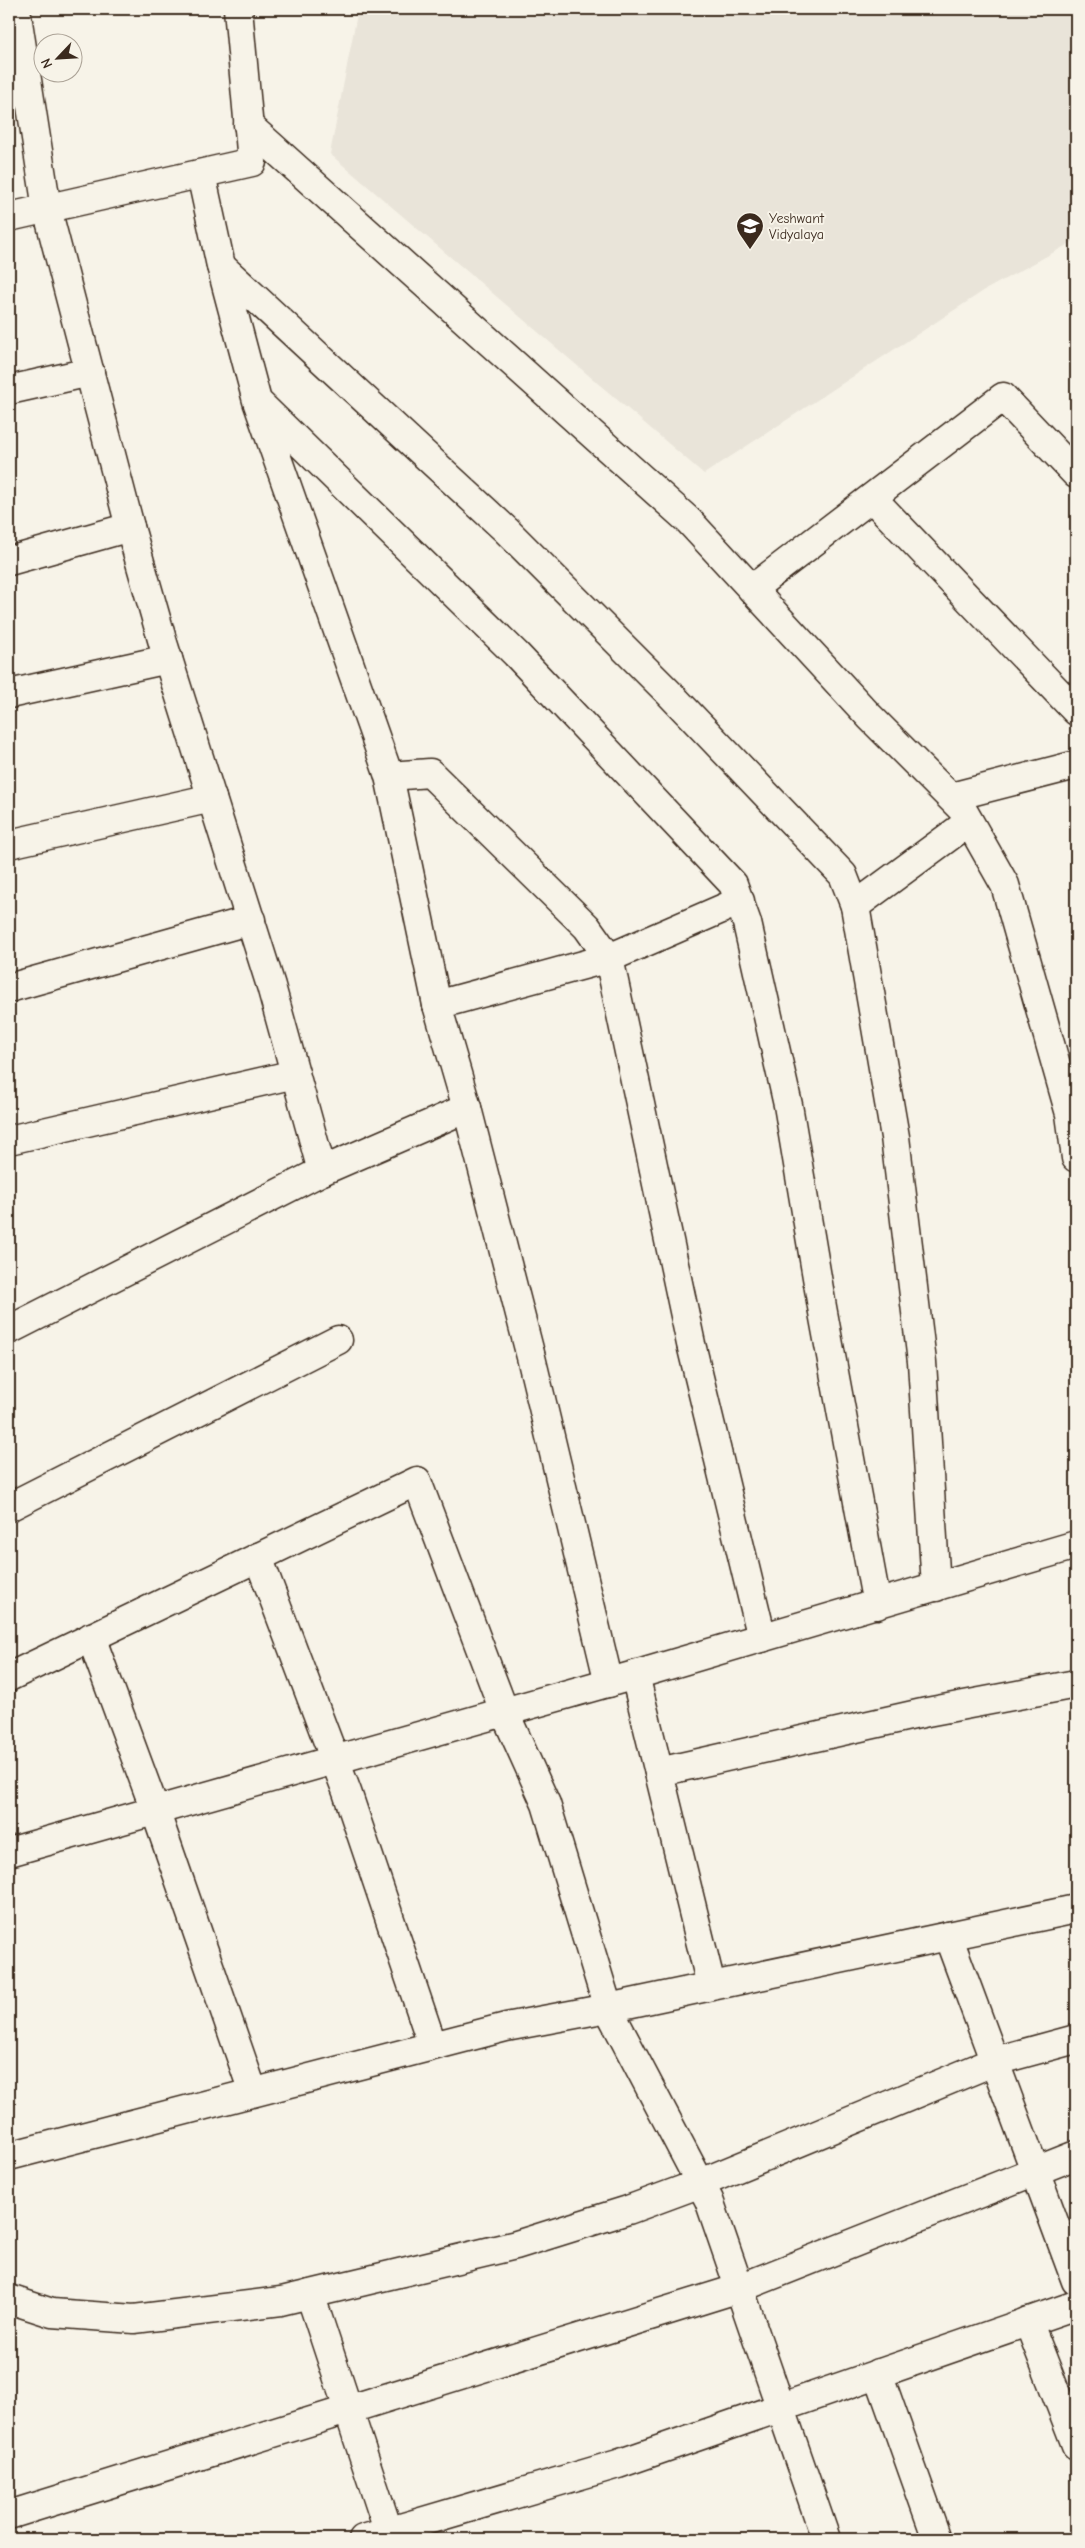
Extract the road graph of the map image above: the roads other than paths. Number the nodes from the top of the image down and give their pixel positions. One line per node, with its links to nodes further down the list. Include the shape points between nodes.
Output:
1 (16, 9): 5 (street)
2 (238, 9): 3 (street)
3 (248, 124): 4 (street, via 252,162); 15 (street, via 689,522)
4 (201, 174): 5 (street); 7 (street)
5 (47, 209): 6 (street); 8 (street)
6 (9, 217)
7 (221, 266): 10 (street); 26 (street, via 506,530 671,695 842,875)
8 (90, 372): 9 (street); 13 (street)
9 (9, 390)
10 (257, 401): 20 (street); 25 (street, via 516,654 733,884)
11 (1076, 474): 12 (street, via 1003,398)
12 (872, 498): 15 (street); 18 (street)
13 (130, 527): 14 (street); 16 (street)
14 (9, 561)
15 (752, 589): 21 (street, via 870,717)
16 (168, 659): 17 (street); 22 (street)
17 (9, 694)
18 (1076, 711)
19 (1076, 765): 21 (street)
20 (389, 776): 28 (street, via 430,773 587,926); 30 (street)
21 (951, 797): 23 (street)
22 (212, 798): 24 (street); 27 (street)
23 (969, 822): 26 (street); 34 (street, via 1004,885 1070,1114)
24 (9, 844)
25 (740, 901): 28 (street); 42 (street, via 788,1105)
26 (856, 906): 41 (street, via 895,1137 921,1352)
27 (251, 920): 29 (street); 31 (street)
28 (609, 958): 30 (street); 44 (street, via 691,1344)
29 (9, 988)
30 (437, 1005): 32 (street)
31 (295, 1074): 33 (street); 35 (street)
32 (467, 1108): 35 (street); 47 (street, via 531,1356)
33 (9, 1140)
34 (1076, 1158)
35 (322, 1171): 36 (street)
36 (9, 1330)
37 (338, 1340): 38 (street)
38 (9, 1507)
39 (1076, 1546): 41 (street)
40 (258, 1557): 43 (street); 49 (street, via 417,1482); 50 (street)
41 (936, 1587): 42 (street)
42 (877, 1605): 44 (street)
43 (91, 1638): 46 (street); 52 (street)
44 (762, 1638): 45 (street)
45 (635, 1675): 47 (street); 51 (street)
46 (9, 1677)
47 (609, 1682): 49 (street)
48 (1076, 1684): 51 (street, via 927,1712)
49 (504, 1711): 50 (street); 57 (street, via 546,1804)
50 (334, 1759): 52 (street); 59 (street)
51 (660, 1772): 56 (street)
52 (156, 1810): 53 (street); 61 (street)
53 (9, 1852)
54 (1076, 1909): 55 (street)
55 (948, 1936): 56 (street); 60 (street)
56 (711, 1985): 57 (street)
57 (608, 2008): 59 (street); 65 (street)
58 (1076, 2039): 60 (street)
59 (432, 2044): 61 (street)
60 (995, 2061): 64 (street); 65 (street)
61 (253, 2092): 63 (street)
62 (1076, 2155): 64 (street)
63 (9, 2156)
64 (1036, 2171): 66 (street); 67 (street)
65 (701, 2183): 67 (street); 68 (street, via 516,2245)
66 (1076, 2281)
67 (740, 2288): 73 (street); 74 (street)
68 (310, 2294): 69 (street, via 281,2301 134,2319 52,2313); 74 (street)
69 (9, 2298)
70 (1076, 2305): 71 (street)
71 (1028, 2321): 72 (street); 75 (street)
72 (878, 2373): 73 (street); 79 (street)
73 (781, 2407): 77 (street, via 618,2464); 78 (street)
74 (348, 2410): 76 (street); 77 (street)
75 (1076, 2445)
76 (9, 2515)
77 (381, 2537)
78 (826, 2539)
79 (937, 2539)

